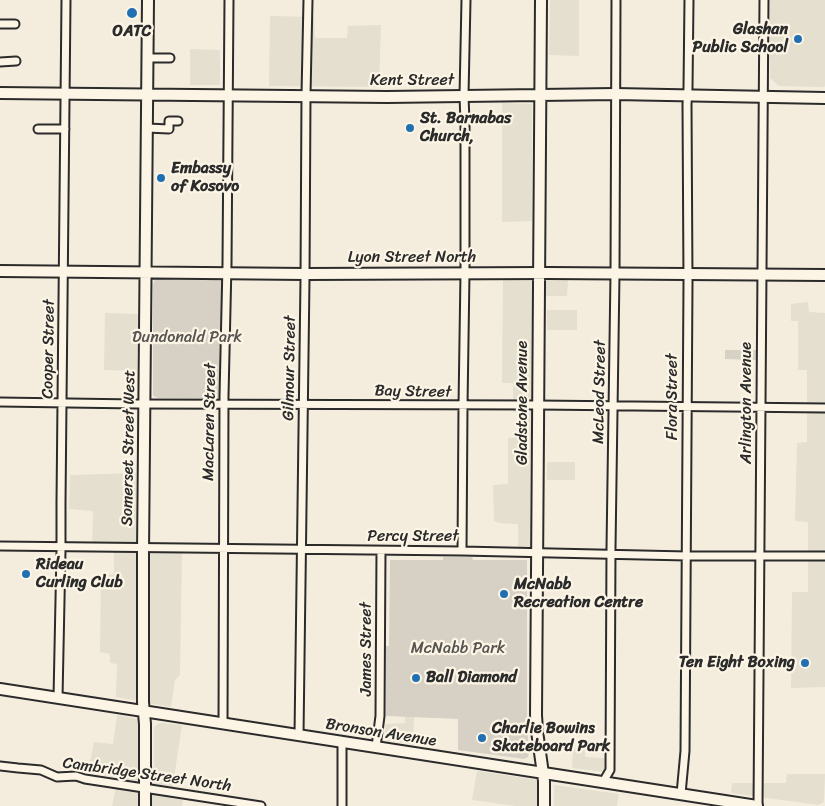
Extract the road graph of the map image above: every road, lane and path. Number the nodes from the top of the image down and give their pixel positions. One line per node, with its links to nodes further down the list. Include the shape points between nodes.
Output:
1 (66, 0): 17 (street, Cooper Street)
2 (148, 0): 12 (main road, Somerset Street West)
3 (229, 0): 20 (street, MacLaren Street)
4 (308, 0): 21 (street, Gilmour Street)
5 (466, 0): 24 (street)
6 (541, 0): 22 (main road, Gladstone Avenue)
7 (616, 0): 18 (street, McLeod Street)
8 (689, 0): 23 (street, Flora Street)
9 (764, 0): 25 (street, Arlington Avenue)
10 (0, 24): 11 (street)
11 (15, 24)
12 (147, 58): 13 (street); 19 (main road, Somerset Street West)
13 (170, 58)
14 (16, 61): 15 (street)
15 (0, 62)
16 (0, 94): 17 (main road, Kent Street)
17 (66, 94): 19 (main road, Kent Street); 30 (street, Cooper Street)
18 (615, 94): 22 (main road, Kent Street); 23 (main road, Kent Street); 38 (street, McLeod Street)
19 (147, 95): 20 (main road, Kent Street); 28 (main road, Somerset Street West)
20 (228, 95): 21 (main road, Kent Street); 34 (street, MacLaren Street)
21 (306, 95): 24 (main road, Kent Street); 37 (street, Gilmour Street)
22 (540, 95): 24 (main road, Kent Street); 36 (main road, Gladstone Avenue)
23 (687, 95): 25 (main road, Kent Street); 39 (street, Flora Street)
24 (464, 96): 35 (street)
25 (763, 97): 26 (main road, Kent Street); 40 (street, Arlington Avenue)
26 (825, 98)
27 (178, 121): 28 (street, via 169,121 169,129)
28 (147, 128): 33 (main road, Somerset Street West)
29 (38, 129): 30 (street)
30 (65, 129): 32 (street, Cooper Street)
31 (0, 271): 32 (main road, Lyon Street North)
32 (63, 272): 33 (main road, Lyon Street North); 43 (street, Cooper Street)
33 (145, 272): 34 (main road, Lyon Street North); 44 (main road, Somerset Street West)
34 (227, 273): 37 (main road, Lyon Street North); 45 (street, MacLaren Street)
35 (465, 273): 36 (main road, Lyon Street North); 37 (main road, Lyon Street North); 48 (street)
36 (539, 273): 38 (main road, Lyon Street North); 47 (main road, Gladstone Avenue)
37 (305, 274): 46 (street, Gilmour Street)
38 (615, 274): 39 (main road, Lyon Street North); 49 (street, McLeod Street)
39 (688, 274): 40 (main road, Lyon Street North); 50 (street, Flora Street)
40 (761, 275): 41 (main road, Lyon Street North); 51 (street, Arlington Avenue)
41 (825, 275)
42 (0, 402): 43 (street, Bay Street)
43 (62, 402): 44 (street, Bay Street); 54 (street, Cooper Street)
44 (145, 404): 45 (street, Bay Street); 55 (main road, Somerset Street West)
45 (224, 404): 46 (street, Bay Street); 56 (street, MacLaren Street)
46 (304, 404): 48 (street, Bay Street); 57 (street, Gilmour Street)
47 (538, 405): 48 (street, Bay Street); 49 (street, Bay Street); 60 (main road, Gladstone Avenue)
48 (463, 406): 59 (street)
49 (614, 407): 50 (street, Bay Street); 61 (street, McLeod Street)
50 (687, 407): 51 (street, Bay Street); 62 (street, Flora Street)
51 (760, 407): 52 (street, Bay Street); 63 (street, Arlington Avenue)
52 (825, 408)
53 (0, 546): 54 (street, Percy Street)
54 (61, 547): 55 (street, Percy Street); 66 (street, Cooper Street)
55 (143, 548): 56 (street, Percy Street); 67 (main road, Somerset Street West)
56 (223, 549): 57 (street, Percy Street); 68 (street, MacLaren Street)
57 (302, 550): 58 (street, Percy Street); 69 (street, Gilmour Street)
58 (381, 551): 59 (street, Percy Street); 71 (street, James Street, via 380,716)
59 (462, 551): 60 (street, Percy Street)
60 (537, 554): 61 (street, Percy Street); 73 (main road, Gladstone Avenue, via 536,720)
61 (612, 555): 62 (street, Percy Street); 74 (street, McLeod Street, via 610,770)
62 (687, 556): 63 (street, Percy Street); 76 (street, Flora Street, via 685,751)
63 (760, 556): 64 (street, Percy Street); 81 (street, Arlington Avenue)
64 (825, 556)
65 (0, 689): 66 (main road, Bronson Avenue)
66 (58, 698): 67 (main road, Bronson Avenue)
67 (143, 711): 68 (main road, Bronson Avenue); 75 (main road, Somerset Street West)
68 (223, 724): 69 (main road, Bronson Avenue)
69 (299, 735): 70 (main road, Bronson Avenue)
70 (342, 742): 71 (main road, Bronson Avenue); 79 (street)
71 (376, 747): 73 (main road, Bronson Avenue)
72 (0, 766): 75 (street, Cambridge Street North)
73 (543, 773): 74 (main road, Bronson Avenue); 80 (main road, Gladstone Avenue)
74 (603, 782): 76 (main road, Bronson Avenue)
75 (144, 788): 77 (main road, Somerset Street West); 78 (street, Cambridge Street North)
76 (681, 794): 81 (main road, Bronson Avenue)
77 (145, 806)
78 (261, 806)
79 (342, 806)
80 (544, 806)
81 (757, 806)

